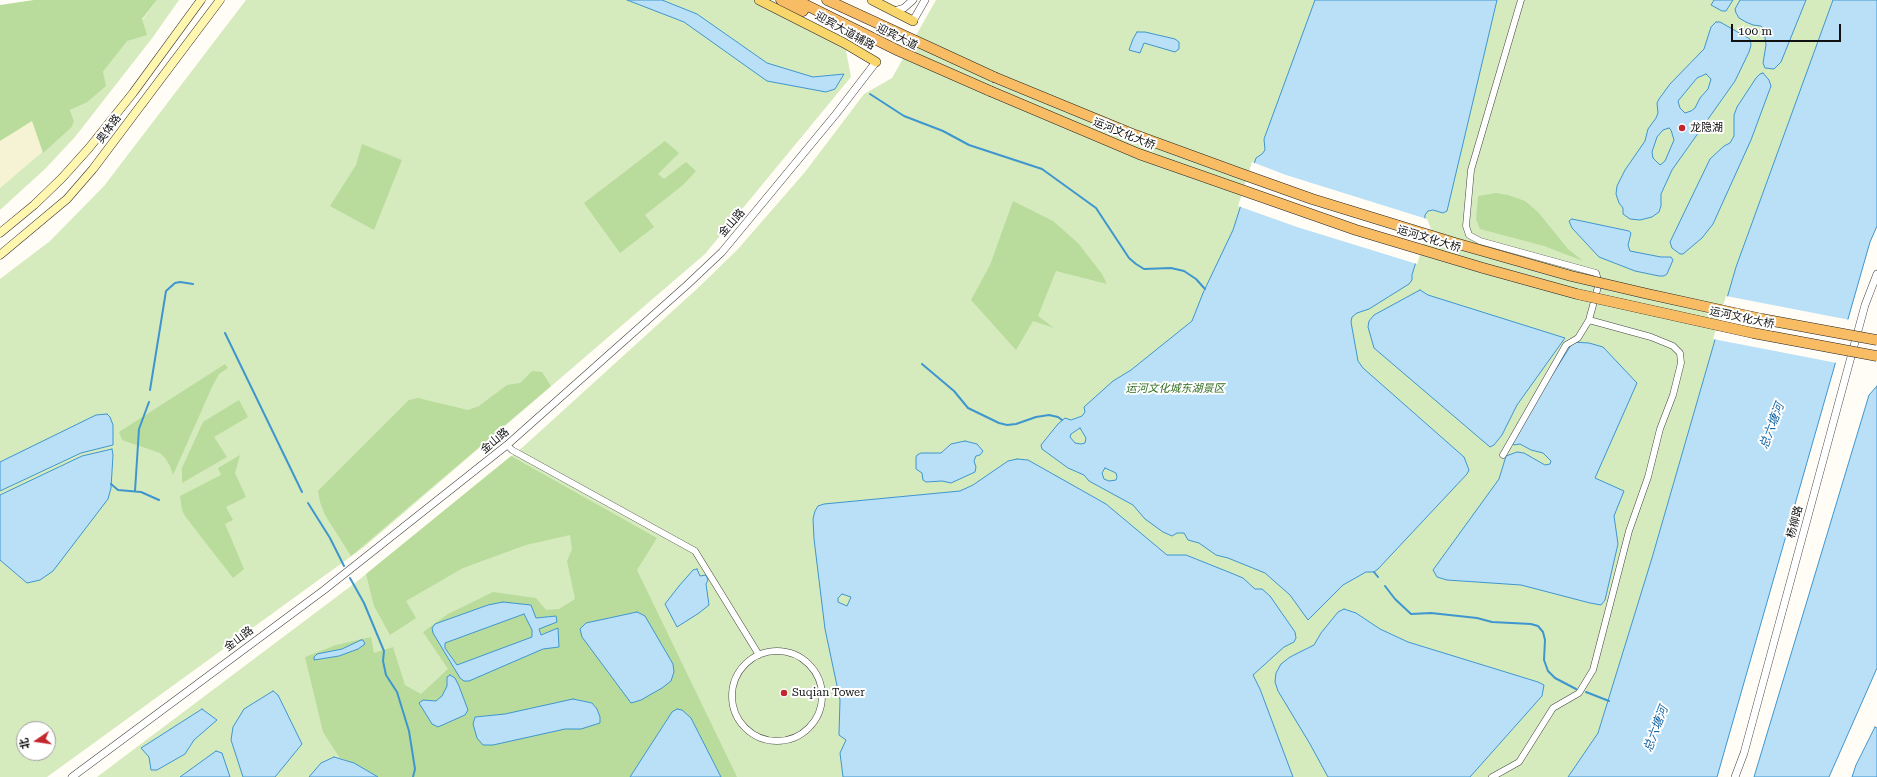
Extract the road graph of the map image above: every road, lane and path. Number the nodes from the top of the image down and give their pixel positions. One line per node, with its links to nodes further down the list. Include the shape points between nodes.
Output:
1 (201, 0): 19 (main road, 奥体路, via 89,148 34,205)
2 (220, 0): 20 (main road, 奥体路, via 93,169 67,199)
3 (759, 0): 15 (main road, 迎宾大道辅路)
4 (782, 0): 16 (highway, via 891,53)
5 (796, 0): 16 (highway, 迎宾大道, via 899,52)
6 (827, 0): 14 (highway, 迎宾大道)
7 (843, 0): 14 (highway)
8 (872, 0): 12 (main road)
9 (913, 0): 12 (street, via 904,8)
10 (925, 0): 13 (street)
11 (1521, 0): 22 (street, via 1471,170 1466,226 1469,234 1480,241 1596,273 1599,283)
12 (894, 11): 13 (main road)
13 (913, 21)
14 (940, 53): 17 (highway, 迎宾大道)
15 (876, 62): 25 (street, 金山路, via 722,252)
16 (943, 71): 18 (highway, 迎宾大道)
17 (994, 77): 23 (highway, 运河文化大桥, bridge, via 1135,135 1238,173 1312,199 1455,243 1571,276 1648,294 1762,319)
18 (990, 91): 24 (highway, 运河文化大桥, bridge, via 1139,154 1386,239 1577,294 1753,333)
19 (0, 233)
20 (0, 255)
21 (1877, 274): 30 (street, 杨柳路, via 1865,305 1744,753)
22 (1589, 320): 26 (street, via 1578,338 1566,345); 29 (street, via 1651,337 1673,346 1680,353 1682,363 1629,531 1593,670 1579,693 1552,708 1519,762)
23 (1877, 340)
24 (1877, 356)
25 (507, 446): 27 (street, via 695,551); 28 (street, 金山路, via 324,590)
26 (1503, 455)
27 (759, 655): 27 (street, via 747,663 738,674 733,688 737,716 745,728 757,737 785,741 799,736 810,728 818,717 822,704 822,690 818,677 810,665 786,652)
28 (72, 777)
29 (1492, 777)
30 (1735, 777)

